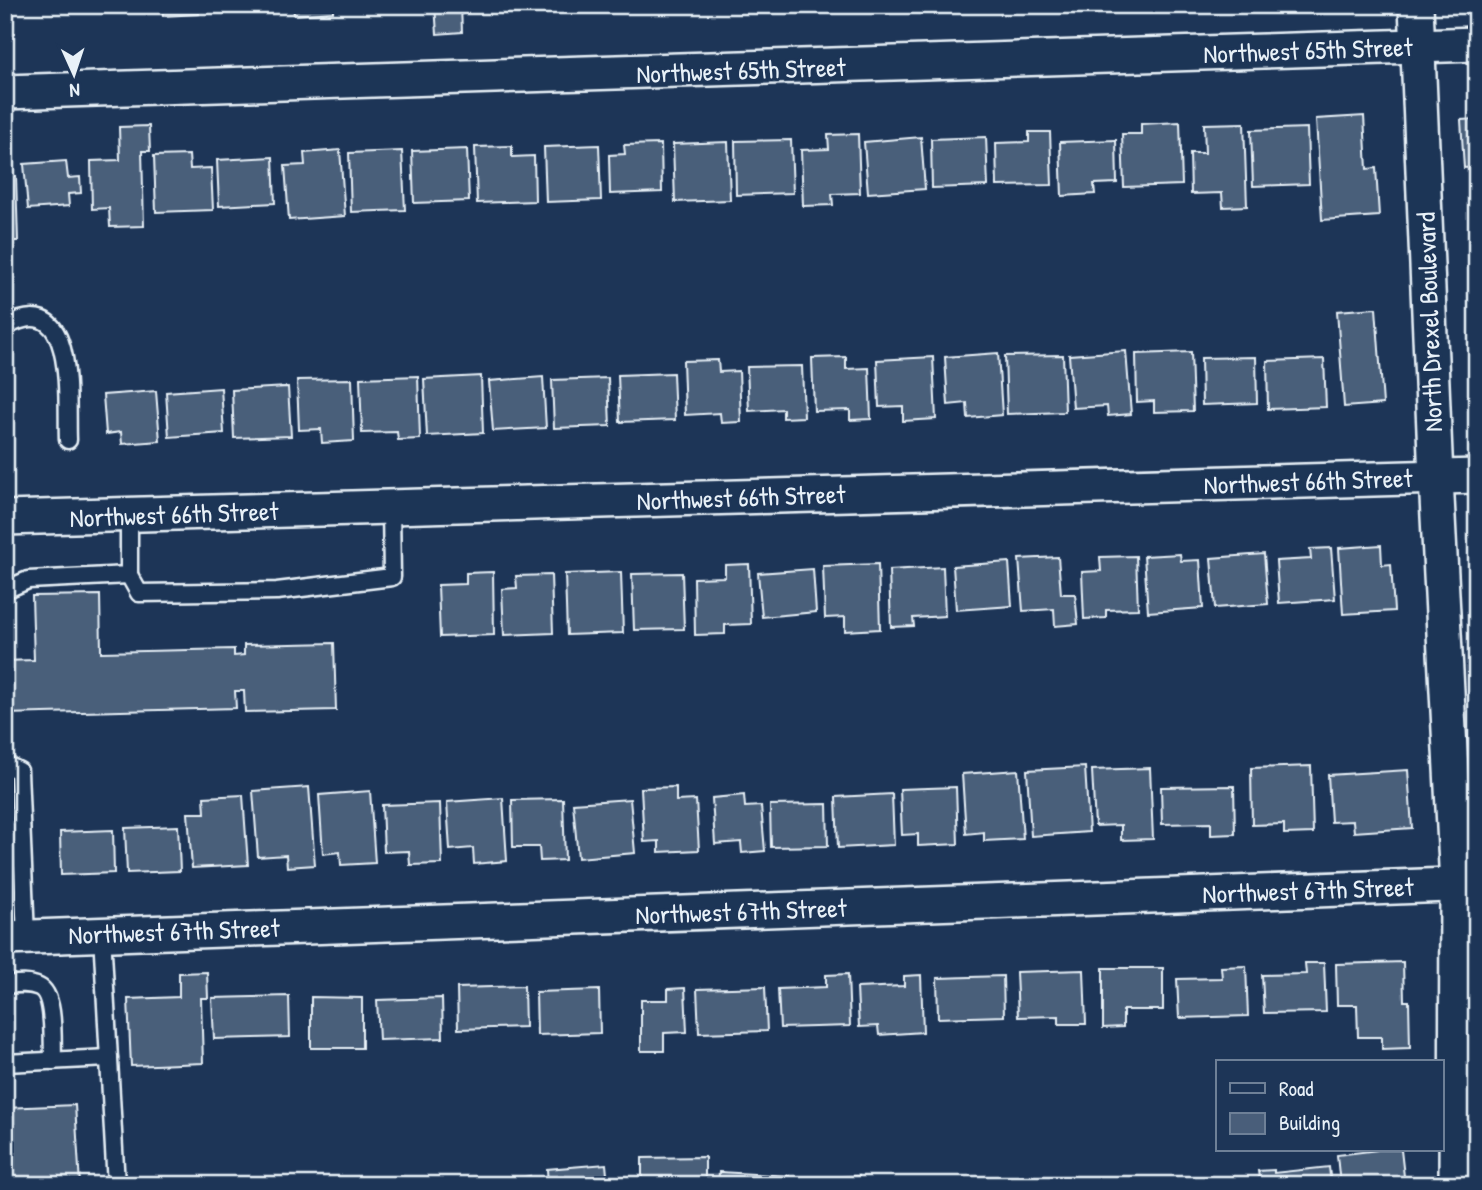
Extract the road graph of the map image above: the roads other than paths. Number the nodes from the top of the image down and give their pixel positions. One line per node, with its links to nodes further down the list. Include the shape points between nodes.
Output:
1 (1416, 5): 3 (street, North Drexel Boulevard)
2 (1477, 44): 3 (street, Northwest 65th Street)
3 (1417, 46): 4 (street, Northwest 65th Street); 8 (street, North Drexel Boulevard)
4 (5, 92)
5 (5, 327): 6 (lane, via 34,318 47,321 55,330 65,351)
6 (68, 440)
7 (1477, 476): 8 (street, Northwest 66th Street)
8 (1436, 478): 9 (street, Northwest 66th Street); 15 (street, North Drexel Boulevard)
9 (391, 507): 10 (street, Northwest 66th Street); 12 (lane, via 392,577 277,591 139,593)
10 (129, 515): 11 (street, Northwest 66th Street); 12 (lane)
11 (5, 518)
12 (129, 575): 13 (lane, via 28,580)
13 (5, 590)
14 (5, 764): 17 (lane, via 19,771)
15 (1467, 884): 16 (street, Northwest 67th Street); 23 (street, North Drexel Boulevard)
16 (102, 934): 17 (street, Northwest 67th Street); 19 (lane)
17 (15, 937)
18 (5, 985): 20 (lane, via 27,984 47,994)
19 (109, 1058): 20 (lane); 22 (lane)
20 (53, 1061): 21 (lane)
21 (5, 1063)
22 (116, 1185)
23 (1456, 1185)

